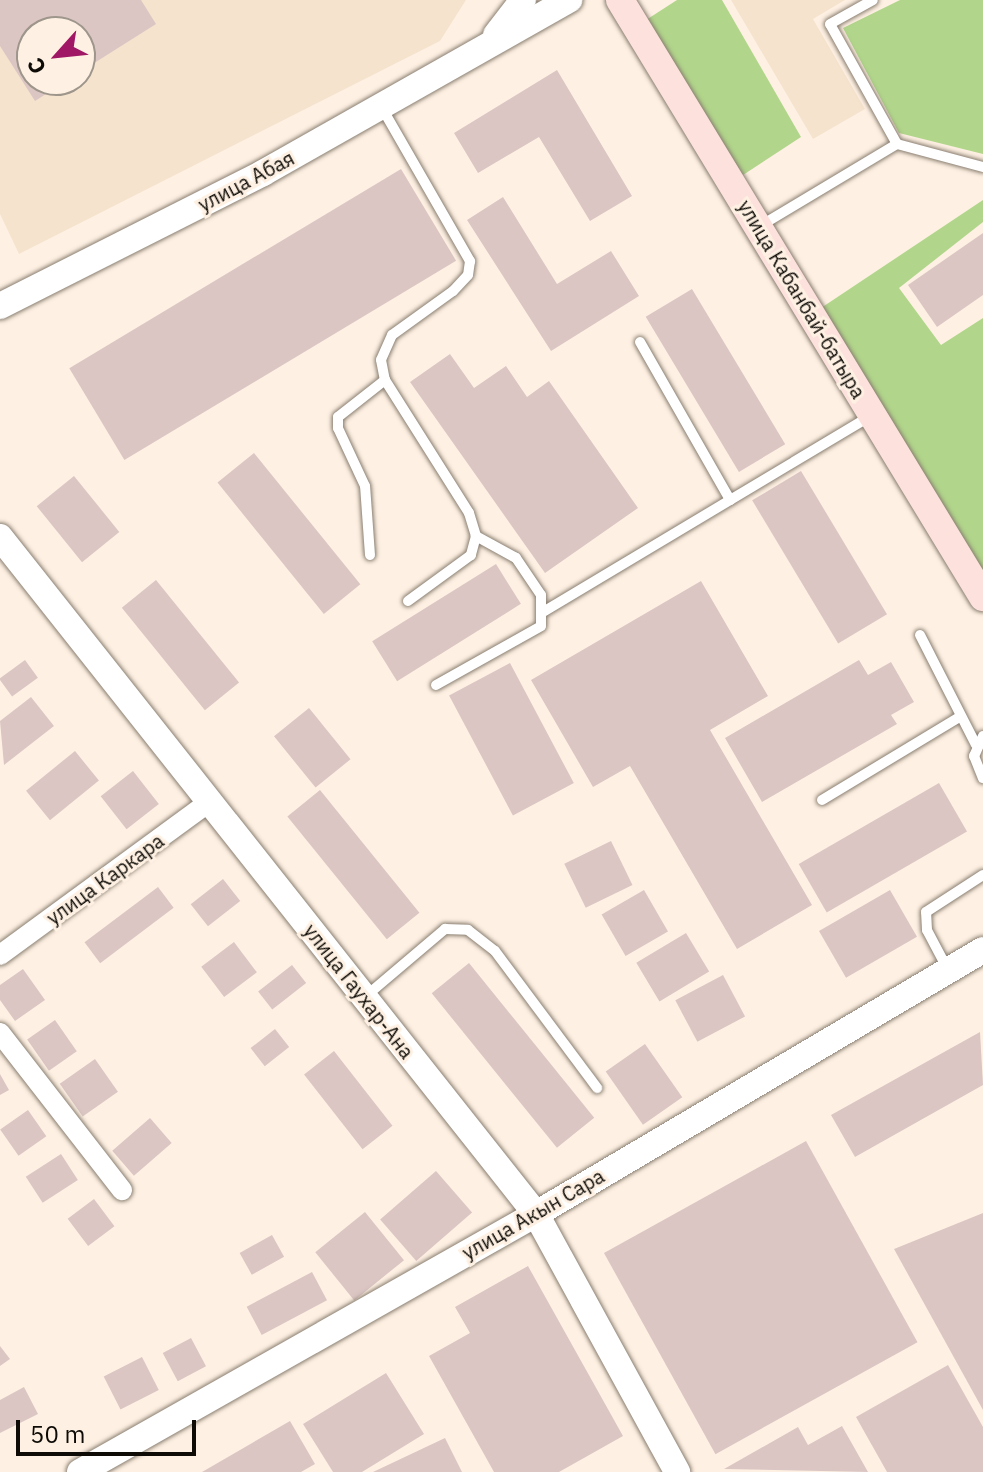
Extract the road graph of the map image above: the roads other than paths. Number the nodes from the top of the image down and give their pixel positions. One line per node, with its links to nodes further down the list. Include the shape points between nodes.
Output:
1 (523, 0): 5 (street, улица Абая)
2 (569, 0): 5 (street, улица Абая)
3 (620, 0): 9 (main road, улица Кабанбай-батыра)
4 (873, 0): 7 (lane, via 830,24)
5 (488, 46): 6 (street, улица Абая)
6 (381, 106): 10 (street, улица Абая, via 263,173); 12 (lane, via 470,261 468,275 453,291 392,335 381,360)
7 (897, 144): 8 (lane); 9 (lane)
8 (983, 167)
9 (758, 227): 13 (main road, улица Кабанбай-батыра)
10 (0, 306)
11 (640, 342): 14 (lane)
12 (385, 380): 15 (lane, via 469,513); 17 (lane, via 338,417 338,428 365,486)
13 (872, 415): 14 (lane); 18 (main road, улица Кабанбай-батыра)
14 (730, 500): 20 (lane)
15 (476, 536): 19 (lane, via 471,555); 20 (lane, via 516,558 541,595)
16 (0, 537): 27 (street, улица Гаухар-Ана)
17 (370, 555)
18 (983, 597)
19 (408, 601)
20 (543, 612): 22 (lane, via 541,626)
21 (920, 635): 23 (lane)
22 (436, 685)
23 (961, 716): 24 (lane); 26 (lane)
24 (979, 741): 25 (lane, via 974,756)
25 (983, 778)
26 (822, 800)
27 (209, 802): 29 (street, улица Каркара); 32 (street, улица Гаухар-Ана)
28 (983, 875): 31 (lane, via 926,912 927,930)
29 (0, 955)
30 (981, 955): 31 (street, улица Акын Сара)
31 (948, 970): 36 (street, улица Акын Сара)
32 (364, 997): 34 (lane, via 445,929 468,930 495,951); 36 (street, улица Гаухар-Ана)
33 (0, 1033): 35 (street)
34 (597, 1088)
35 (122, 1190)
36 (536, 1214): 37 (street, улица Акын Сара); 38 (street, улица Гаухар-Ана)
37 (80, 1472)
38 (677, 1472)

